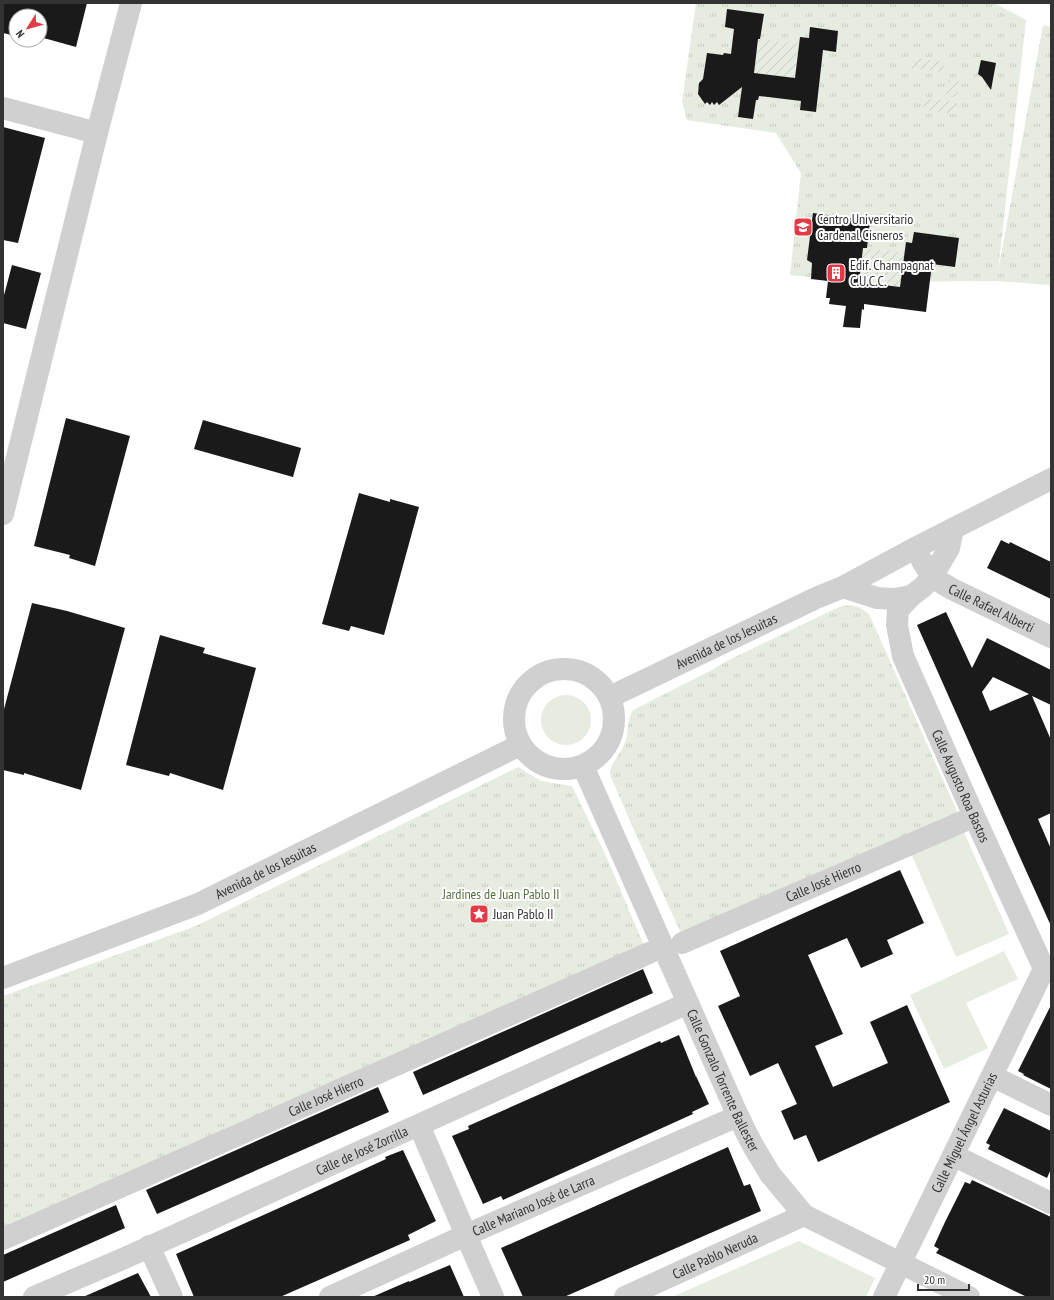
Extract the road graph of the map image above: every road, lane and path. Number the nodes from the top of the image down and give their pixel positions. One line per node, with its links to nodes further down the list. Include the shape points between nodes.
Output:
1 (131, 3): 3 (street)
2 (3, 108): 3 (street)
3 (98, 134): 5 (street)
4 (1051, 479): 6 (street, Avenida de los Jesuitas)
5 (3, 514)
6 (953, 529): 7 (street, Avenida de los Jesuitas); 7 (street, via 949,548)
7 (921, 574): 8 (street, Avenida de los Jesuitas); 8 (street, Avenida de los Jesuitas, via 894,599 877,598); 9 (street, Calle Rafael Alberti); 16 (street, Calle Augusto Roa Bastos, via 898,610 897,625 903,656 974,816)
8 (843, 587): 10 (street, Avenida de los Jesuitas)
9 (1051, 637)
10 (610, 697): 11 (street, via 600,684 587,674 572,669 556,669 540,674 527,684 518,698 514,713 514,729); 12 (street, via 614,713 614,730 608,745 598,758)
11 (520, 745): 12 (street, via 529,756 548,767 569,770); 17 (street, Avenida de los Jesuitas, via 198,904)
12 (583, 766): 18 (street, Calle Gonzalo Torrente Ballester)
13 (964, 821): 14 (street, Calle José Hierro)
14 (682, 943)
15 (649, 953): 27 (street, Calle José Hierro)
16 (1048, 970): 19 (street, Calle Miguel Ángel Asturias)
17 (3, 978)
18 (688, 1003): 21 (street, Calle Gonzalo Torrente Ballester); 22 (street, Calle de José Zorrilla)
19 (992, 1076): 20 (street); 23 (street, Calle Miguel Ángel Asturias)
20 (1051, 1105)
21 (738, 1116): 25 (street, Calle Gonzalo Torrente Ballester, via 770,1174); 26 (street, Calle Mariano José de Larra)
22 (419, 1125): 26 (street); 28 (street, Calle de José Zorrilla)
23 (953, 1156): 24 (street); 29 (street, Calle Miguel Ángel Asturias)
24 (1051, 1203)
25 (804, 1215): 29 (street, Calle Gonzalo Torrente Ballester); 34 (street, Calle Pablo Neruda)
26 (466, 1235): 32 (street, Calle Mariano José de Larra); 33 (street)
27 (3, 1239)
28 (149, 1246): 30 (street, Calle de José Zorrilla); 31 (street)
29 (900, 1264): 35 (street, Calle Miguel Ángel Asturias); 36 (street, Calle Gonzalo Torrente Ballester)
30 (34, 1297)
31 (172, 1297)
32 (330, 1297)
33 (493, 1297)
34 (625, 1297)
35 (884, 1297)
36 (969, 1297)

